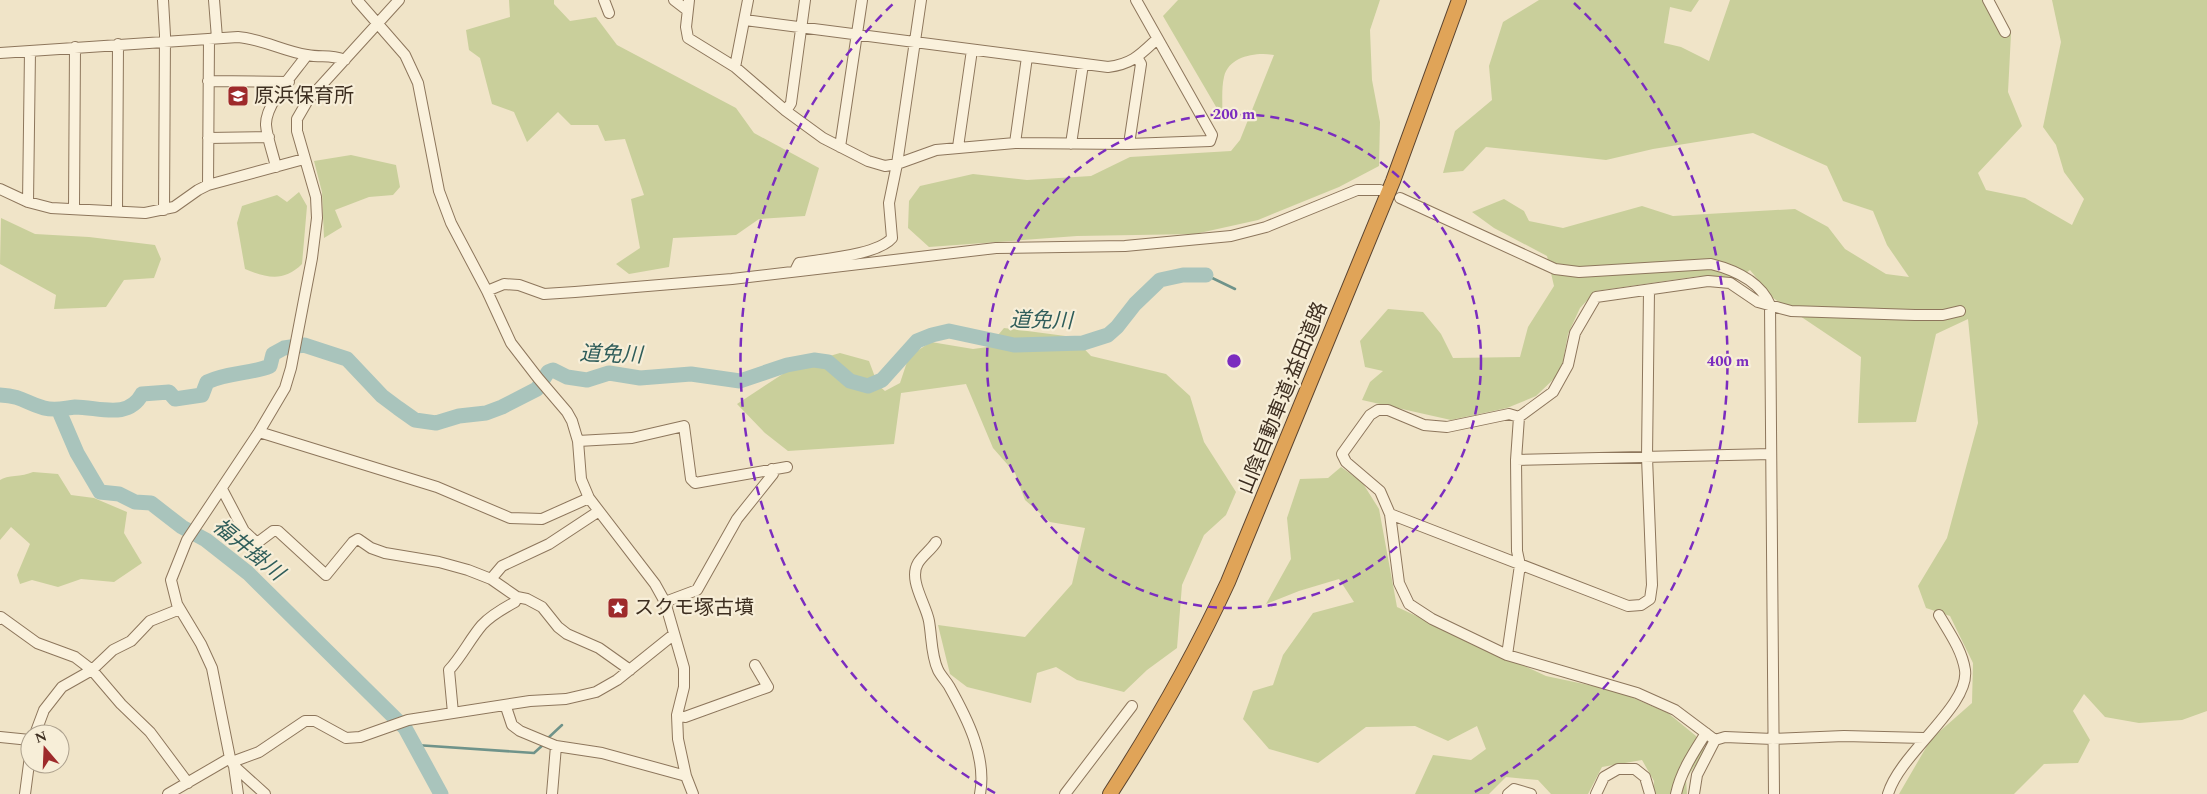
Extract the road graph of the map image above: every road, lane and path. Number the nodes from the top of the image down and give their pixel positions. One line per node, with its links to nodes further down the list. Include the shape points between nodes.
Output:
1 (163, 0): 23 (street)
2 (214, 0): 21 (street)
3 (357, 0): 17 (street)
4 (399, 0): 17 (street)
5 (604, 0): 15 (street)
6 (674, 0): 14 (street)
7 (748, 0): 16 (street)
8 (805, 0): 18 (street)
9 (862, 0): 20 (street)
10 (921, 0): 24 (street)
11 (1136, 0): 22 (street)
12 (1459, 0): 111 (highway, 山陰自動車道;益田道路, via 1393,181 1228,582 1177,684)
13 (1988, 0): 19 (street)
14 (688, 5): 35 (street, via 688,38)
15 (609, 13)
16 (745, 20): 18 (street); 35 (street)
17 (377, 25): 33 (street); 58 (street, via 412,66 444,207)
18 (801, 28): 20 (street); 38 (street, via 791,103)
19 (2005, 32)
20 (857, 35): 24 (street); 44 (street)
21 (213, 38): 23 (street); 30 (street, via 252,38); 36 (street)
22 (1157, 39): 32 (street); 43 (street, via 1212,135 1210,141)
23 (164, 40): 25 (street); 56 (street)
24 (915, 42): 27 (street); 47 (street)
25 (118, 44): 26 (street); 55 (street)
26 (75, 47): 28 (street); 54 (street)
27 (972, 50): 31 (street); 45 (street)
28 (30, 51): 29 (street); 53 (street)
29 (0, 53)
30 (307, 55): 33 (street, via 331,55); 37 (street)
31 (1027, 57): 34 (street); 41 (street)
32 (1137, 57): 34 (street, via 1124,65); 43 (street, via 1141,64)
33 (345, 60): 46 (street, via 308,100 298,119 297,131)
34 (1083, 64): 42 (street)
35 (735, 67): 38 (street)
36 (208, 81): 37 (street); 40 (street)
37 (288, 82): 39 (street, via 267,115)
38 (786, 111): 44 (street)
39 (269, 137): 40 (street); 48 (street)
40 (208, 138): 49 (street)
41 (1015, 142): 42 (street); 45 (street)
42 (1071, 144): 43 (street)
43 (1129, 144)
44 (840, 147): 47 (street, via 876,164)
45 (958, 147): 47 (street, via 936,150)
46 (304, 159): 48 (street); 63 (street, via 316,197 312,258 285,388)
47 (897, 164): 57 (street, via 889,202 892,238 886,245 799,264)
48 (276, 166): 49 (street)
49 (208, 185): 56 (street)
50 (0, 189): 53 (street)
51 (1380, 190): 57 (street, via 1357,190 1266,227 1232,236 1125,246 996,248)
52 (1400, 198): 60 (street, via 1555,269 1579,272 1711,264 1731,269 1753,283)
53 (28, 202): 54 (street, via 50,208)
54 (74, 207): 55 (street)
55 (117, 210): 56 (street, via 145,213)
56 (164, 210)
57 (795, 272): 58 (street, via 544,294 519,285 504,284)
58 (487, 290): 64 (street, via 511,343 568,412)
59 (1649, 290): 60 (street, via 1708,281 1730,283 1758,302); 62 (street, via 1596,297 1575,332 1568,365 1553,392); 66 (street)
60 (1770, 306): 61 (street, via 1824,314 1943,315); 65 (street)
61 (1960, 311)
62 (1520, 417): 67 (street); 73 (street, via 1509,414 1447,427 1424,425 1388,410 1378,410 1370,415 1342,454 1346,462 1380,491)
63 (259, 432): 70 (street); 71 (street, via 437,487 510,518 542,519)
64 (578, 441): 69 (street, via 632,438 684,426 691,479 695,483); 71 (street, via 581,479)
65 (1771, 454): 66 (street); 97 (street)
66 (1647, 457): 67 (street); 75 (street, via 1650,599 1641,605 1628,606)
67 (1516, 460): 75 (street)
68 (787, 467): 69 (street)
69 (772, 470): 78 (street, via 773,474 737,519 697,590)
70 (222, 489): 76 (street, via 244,531 258,544 273,530 278,532 326,575 358,540 384,553 439,562); 79 (street, via 187,540 173,570 172,592)
71 (589, 498): 72 (street)
72 (599, 511): 76 (street, via 549,544 502,566); 78 (street)
73 (1390, 514): 75 (street); 83 (street, via 1399,583 1409,604 1432,619)
74 (936, 542): 109 (street, via 918,563 918,587 929,620 938,670 949,686 980,753 983,767)
75 (1520, 565): 83 (street)
76 (491, 579): 77 (street)
77 (516, 598): 86 (street, via 527,599 542,607 567,634 600,648); 89 (street, via 515,602 482,625 449,670)
78 (665, 602): 82 (street)
79 (180, 609): 85 (street, via 150,621 131,641 113,650); 99 (street, via 212,668)
80 (1939, 615): 94 (street, via 1958,647 1965,670 1964,683 1947,713)
81 (0, 619): 85 (street, via 37,643 75,657)
82 (673, 635): 86 (street); 90 (street, via 684,668)
83 (1507, 655): 92 (street, via 1637,692 1675,710)
84 (755, 665): 90 (street, via 768,687 685,717)
85 (92, 670): 91 (street, via 62,687 44,710); 102 (street, via 150,732)
86 (630, 670): 88 (street, via 596,692)
87 (1132, 706): 110 (street)
88 (506, 707): 89 (street); 98 (street, via 512,725)
89 (452, 713): 99 (street, via 408,720 360,737 346,738 315,721 305,722 259,752)
90 (678, 715): 101 (street, via 678,739)
91 (39, 724)
92 (1706, 733): 96 (street); 116 (street, via 1688,761)
93 (0, 737): 95 (street)
94 (1924, 738): 97 (street, via 1844,736); 119 (street, via 1900,770)
95 (20, 739)
96 (1715, 740): 97 (street, via 1725,737); 117 (street, via 1697,775)
97 (1773, 740): 118 (street)
98 (556, 746): 101 (street, via 602,753); 107 (street)
99 (232, 762): 102 (street); 105 (street); 106 (street)
100 (28, 774): 103 (street)
101 (686, 776): 108 (street)
102 (188, 784): 104 (street)
103 (25, 794)
104 (168, 794)
105 (238, 794)
106 (265, 794)
107 (552, 794)
108 (693, 794)
109 (980, 794)
110 (1065, 794)
111 (1110, 794)
112 (1508, 794): 113 (street, via 1514,789)
113 (1530, 794)
114 (1596, 794): 115 (street, via 1604,777 1618,769 1635,769 1645,777)
115 (1650, 794)
116 (1676, 794)
117 (1694, 794)
118 (1774, 794)
119 (1888, 794)

